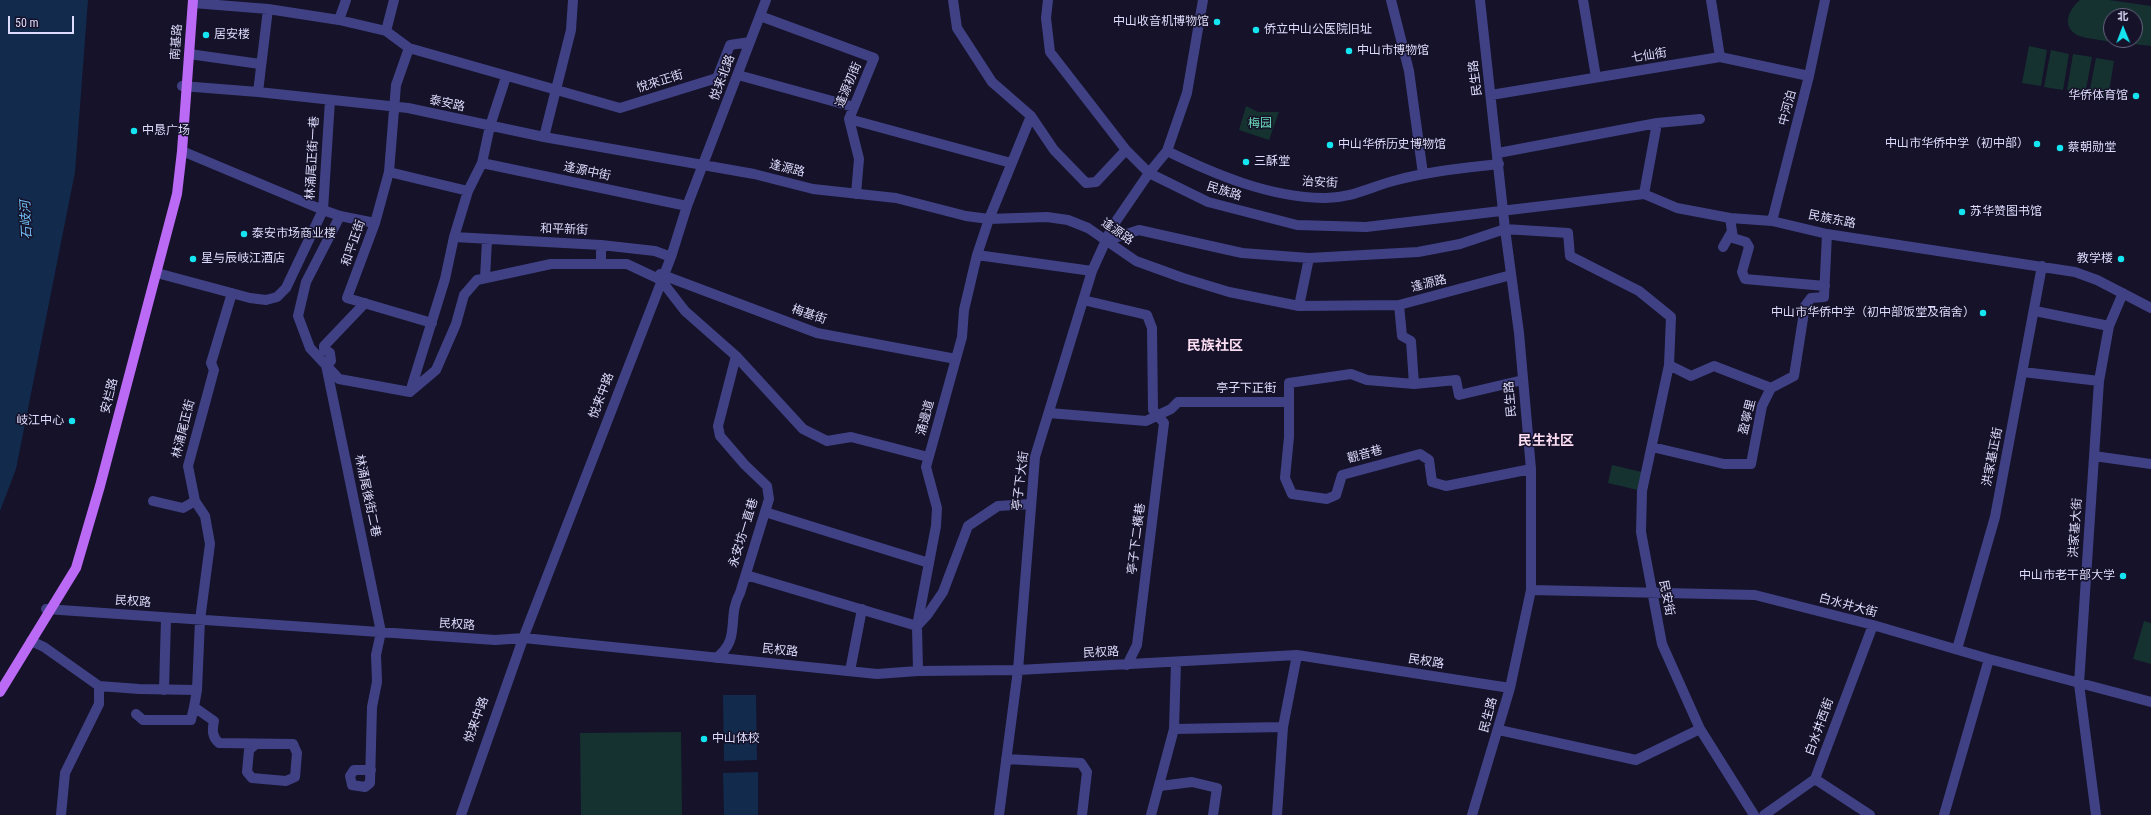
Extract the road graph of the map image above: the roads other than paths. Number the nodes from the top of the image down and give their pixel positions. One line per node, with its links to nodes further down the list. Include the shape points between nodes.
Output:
1 (346, 0): 16 (street)
2 (394, 0): 17 (street)
3 (573, 0): 28 (street, via 571,30)
4 (766, 0): 15 (street, 悦来北路)
5 (953, 0): 34 (street, via 957,28 992,82)
6 (1048, 0): 40 (street, 民族路, via 1046,18 1050,52)
7 (1203, 0): 42 (street, 亭子下大街, via 1187,94)
8 (1391, 0): 50 (street, via 1409,71)
9 (1480, 0): 30 (street, 民生路)
10 (1583, 0): 26 (street)
11 (1711, 0): 21 (street)
12 (1825, 0): 24 (street, 中河泊)
13 (191, 1): 14 (street); 20 (main road, 南基路); 27 (main road, 南基路)
14 (268, 9): 16 (street); 22 (street)
15 (760, 16): 18 (street, 悦来北路); 32 (street, 逢源初街, via 874,58)
16 (339, 20): 17 (street)
17 (386, 31): 19 (street)
18 (750, 42): 23 (street, 悦来北路); 28 (street, 悅來正街, via 730,45 717,78 620,108)
19 (409, 48): 25 (street); 33 (street, 和平正街, via 396,85)
20 (189, 54): 22 (street); 27 (main road, 南基路)
21 (1720, 57): 24 (street, 七仙街); 26 (street, 七仙街)
22 (260, 64): 29 (street)
23 (738, 75): 32 (street); 47 (street, 悦来北路)
24 (1810, 76): 60 (street, 中河泊)
25 (506, 77): 28 (street); 38 (street)
26 (1596, 77): 30 (street, 七仙街)
27 (184, 86): 29 (street, 泰安路); 41 (main road, 安栏路); 117 (main road, 安栏路, via 171,193 152,271 71,566)
28 (557, 90): 39 (street)
29 (258, 92): 31 (street, 泰安路)
30 (1491, 95): 43 (street, 民生路)
31 (330, 100): 33 (street, 泰安路); 56 (street, 林涌尾正街一巷)
32 (854, 107): 35 (street, 逢源初街)
33 (394, 108): 38 (street, 泰安路, via 408,108); 48 (street, 和平正街)
34 (1031, 116): 40 (street, via 1054,150 1086,183 1096,182); 45 (street, 涌邊道)
35 (849, 119): 45 (street); 52 (street, 逢源初街, via 859,159)
36 (1700, 119): 37 (street)
37 (1657, 123): 43 (street); 53 (street)
38 (490, 126): 39 (street, 泰安路); 44 (street)
39 (544, 137): 47 (street, 泰安路)
40 (1126, 150): 49 (street, 民族路)
41 (182, 151): 56 (street); 76 (main road, 安栏路, via 177,194)
42 (1167, 151): 49 (street, 亭子下大街); 50 (street, 治安街, via 1224,177 1269,190 1323,198 1343,197)
43 (1498, 153): 46 (street, 民生路)
44 (482, 163): 51 (street); 54 (street, 逢源中街)
45 (1011, 163): 59 (street, 涌邊道)
46 (1499, 164): 50 (street, 治安街); 55 (street, 民生路)
47 (704, 165): 52 (street, 逢源路, via 813,189); 54 (street, 悦来中路)
48 (389, 172): 51 (street); 61 (street, 和平正街)
49 (1149, 173): 55 (street, 民族路, via 1208,202 1297,225 1366,227); 67 (street, 亭子下大街)
50 (1423, 174)
51 (468, 191): 65 (street)
52 (856, 194): 59 (street, 逢源路, via 896,198 966,216)
53 (1644, 194): 55 (street, 民族东路); 58 (street, 民族东路, via 1678,208)
54 (687, 206): 71 (street, 悦来中路)
55 (1504, 209): 62 (street, 民生路)
56 (323, 210): 57 (street); 81 (street, 林涌尾正街一巷, via 286,288 277,297 266,300)
57 (340, 216): 61 (street); 93 (street, via 306,282 298,316 310,348)
58 (1730, 218): 60 (street, 民族东路); 63 (street)
59 (989, 219): 67 (street, 逢源路, via 1047,216 1068,220 1088,228); 70 (street, 涌邊道)
60 (1772, 221): 64 (street, 民族东路)
61 (375, 223): 84 (street, 和平正街, via 347,298)
62 (1505, 229): 72 (street, via 1460,244 1418,252); 77 (street, 民生路); 94 (street, 民安街, via 1568,233 1570,256 1638,291 1671,317)
63 (1731, 233): 69 (street); 80 (street, via 1733,238 1746,242 1749,247 1742,272 1745,279)
64 (1827, 234): 74 (street, 民族东路); 80 (street)
65 (454, 237): 66 (street, 和平新街); 89 (street)
66 (487, 240): 68 (street, 和平新街); 79 (street)
67 (1105, 241): 72 (street, via 1139,230 1242,253); 75 (street, 亭子下大街); 86 (street, 逢源路, via 1136,261 1183,278 1229,292)
68 (601, 245): 71 (street, 和平新街, via 655,250); 73 (street)
69 (1723, 248)
70 (977, 255): 75 (street); 92 (street, 涌邊道)
71 (671, 257): 78 (street, 悦来中路)
72 (1309, 258): 86 (street)
73 (601, 264): 78 (street, 梅基街, via 627,264); 79 (street, 梅基街, via 551,264)
74 (2042, 266): 82 (street, 民族东路, via 2076,272); 88 (street, 洪家基正街)
75 (1092, 270): 83 (street, 亭子下大街)
76 (156, 273): 81 (street, 林涌尾正街一巷); 117 (main road, 安栏路, via 76,568)
77 (1511, 275): 85 (street, 逢源路); 96 (street, 民生路)
78 (661, 276): 91 (street, via 685,311); 92 (street, 梅基街, via 816,333); 124 (street, 悦来中路)
79 (485, 278): 100 (street, via 477,280 464,295 456,324 436,370)
80 (1825, 286): 99 (street, 盈寧里, via 1824,297 1811,298 1805,306 1794,376)
81 (232, 293): 110 (street, 林涌尾正街, via 210,363 214,370 188,466)
82 (2124, 293): 87 (street, 民族东路); 90 (street, 洪家基大街)
83 (1083, 300): 102 (street, 亭子下大街); 103 (street, 亭子下二橫巷, via 1147,315 1152,328 1153,410)
84 (365, 303): 89 (street, 和平正街); 93 (street, 林涌尾後街二巷, via 324,346 330,353 331,361)
85 (1399, 305): 86 (street, 逢源路); 98 (street, via 1402,336 1411,341)
86 (1300, 306)
87 (2150, 306)
88 (2035, 311): 90 (street); 95 (street, 洪家基正街)
89 (432, 323): 100 (street)
90 (2108, 326): 97 (street, 洪家基大街)
91 (736, 356): 106 (street, via 803,429 827,441 851,437); 112 (street, 永安坊一直巷, via 718,426 720,436 767,486 769,499)
92 (956, 359): 106 (street, 涌邊道)
93 (326, 365): 100 (street, via 339,379); 123 (street, 林涌尾後街二巷)
94 (1669, 365): 99 (street, via 1690,376 1714,366); 104 (street, 民安街)
95 (2022, 372): 97 (street); 126 (street, 洪家基正街, via 1995,517)
96 (1523, 380): 98 (street, 亭子下正街, via 1459,395 1456,380); 108 (street, 民生路)
97 (2099, 381): 105 (street, 洪家基大街)
98 (1414, 384): 101 (street, 亭子下正街, via 1367,380 1351,374 1289,383)
99 (1771, 388): 104 (street, 盈寧里, via 1762,406 1751,464 1724,464)
100 (410, 392)
101 (1289, 402): 103 (street, 亭子下正街, via 1178,402 1171,409); 108 (street, 觀音巷, via 1285,478 1292,494 1327,499 1336,495 1342,475 1420,454 1429,460 1432,482 1446,486)
102 (1049, 413): 103 (street, 亭子下正街, via 1146,421); 111 (street, 亭子下大街, via 1035,457)
103 (1158, 415): 131 (street, 亭子下二橫巷, via 1164,423 1137,645)
104 (1652, 448): 116 (street, 民安街, via 1642,491 1641,532)
105 (2094, 456): 107 (street); 136 (street, 洪家基大街)
106 (928, 457): 113 (street, 涌邊道, via 926,467 937,508)
107 (2151, 464)
108 (1530, 469): 115 (street, 民生路)
109 (153, 501): 110 (street, via 183,508)
110 (195, 501): 120 (street, 林涌尾正街, via 205,516 210,544)
111 (1032, 504): 122 (street, via 998,506 968,526 944,592); 132 (street, 亭子下大街)
112 (765, 512): 113 (street); 114 (street, 永安坊一直巷)
113 (929, 563): 122 (street, 涌邊道)
114 (746, 575): 118 (street); 128 (street, 永安坊一直巷, via 734,604 732,637 726,651)
115 (1531, 590): 116 (street, 白水井大街); 138 (street, 民生路)
116 (1651, 593): 121 (street, 白水井大街, via 1756,595); 147 (street, 民安街, via 1662,644)
117 (49, 609): 119 (street, 民权路); 125 (main road, 安栏路); 135 (main road, 安栏路)
118 (862, 609): 122 (street); 133 (street)
119 (166, 618): 120 (street, 民权路); 139 (street)
120 (200, 620): 123 (street, 民权路); 140 (street, 林涌尾正街)
121 (1873, 625): 126 (street, 白水井大街); 152 (street, 白水井西街)
122 (917, 626): 134 (street, 涌邊道)
123 (381, 632): 124 (street, 民权路, via 495,640); 151 (street, via 376,655 377,682 372,707)
124 (523, 638): 128 (street, 民权路); 155 (street, 悦来中路); 156 (street, 悦来中路)
125 (31, 641): 137 (street, via 44,646); 141 (main road, 安栏路)
126 (1957, 649): 129 (street, 白水井大街)
127 (1297, 655): 130 (street, 民权路); 138 (street, 民权路); 145 (street)
128 (716, 658): 133 (street, 民权路)
129 (1989, 659): 136 (street, 白水井大街); 166 (street)
130 (1176, 662): 131 (street, 民权路); 146 (street)
131 (1127, 665): 132 (street, 民权路)
132 (1018, 670): 134 (street, 民权路); 150 (street, 亭子下大街)
133 (850, 671): 134 (street, 民权路, via 877,674)
134 (918, 671)
135 (0, 678)
136 (2079, 684): 142 (street, 白水井大街); 167 (street, 洪家基大街)
137 (99, 686): 139 (street); 154 (street, via 99,704 65,773)
138 (1510, 688): 148 (street, 民生路)
139 (164, 690): 140 (street)
140 (197, 690): 143 (street, 林涌尾正街)
141 (0, 692)
142 (2151, 702)
143 (194, 707): 144 (street, via 190,720 143,720); 149 (street, via 214,721 212,728 219,743)
144 (136, 714)
145 (1283, 728): 146 (street); 161 (street)
146 (1174, 729): 153 (street)
147 (1700, 729): 148 (street, via 1636,760); 163 (street, 民安街)
148 (1498, 730): 162 (street, 民生路)
149 (256, 744): 149 (street, via 293,744 297,753 295,778 286,781 252,778 247,772 250,750)
150 (1006, 759): 157 (street, 亭子下大街); 158 (street, via 1081,763 1087,772)
151 (371, 770): 151 (street, via 370,783 364,787 352,785 350,776 354,770)
152 (1814, 779): 164 (street); 165 (street)
153 (1160, 786): 159 (street); 160 (street, via 1192,782 1217,788)
154 (61, 815)
155 (457, 815)
156 (461, 815)
157 (999, 815)
158 (1082, 815)
159 (1151, 815)
160 (1213, 815)
161 (1277, 815)
162 (1472, 815)
163 (1754, 815)
164 (1764, 815)
165 (1870, 815)
166 (1944, 815)
167 (2096, 815)

